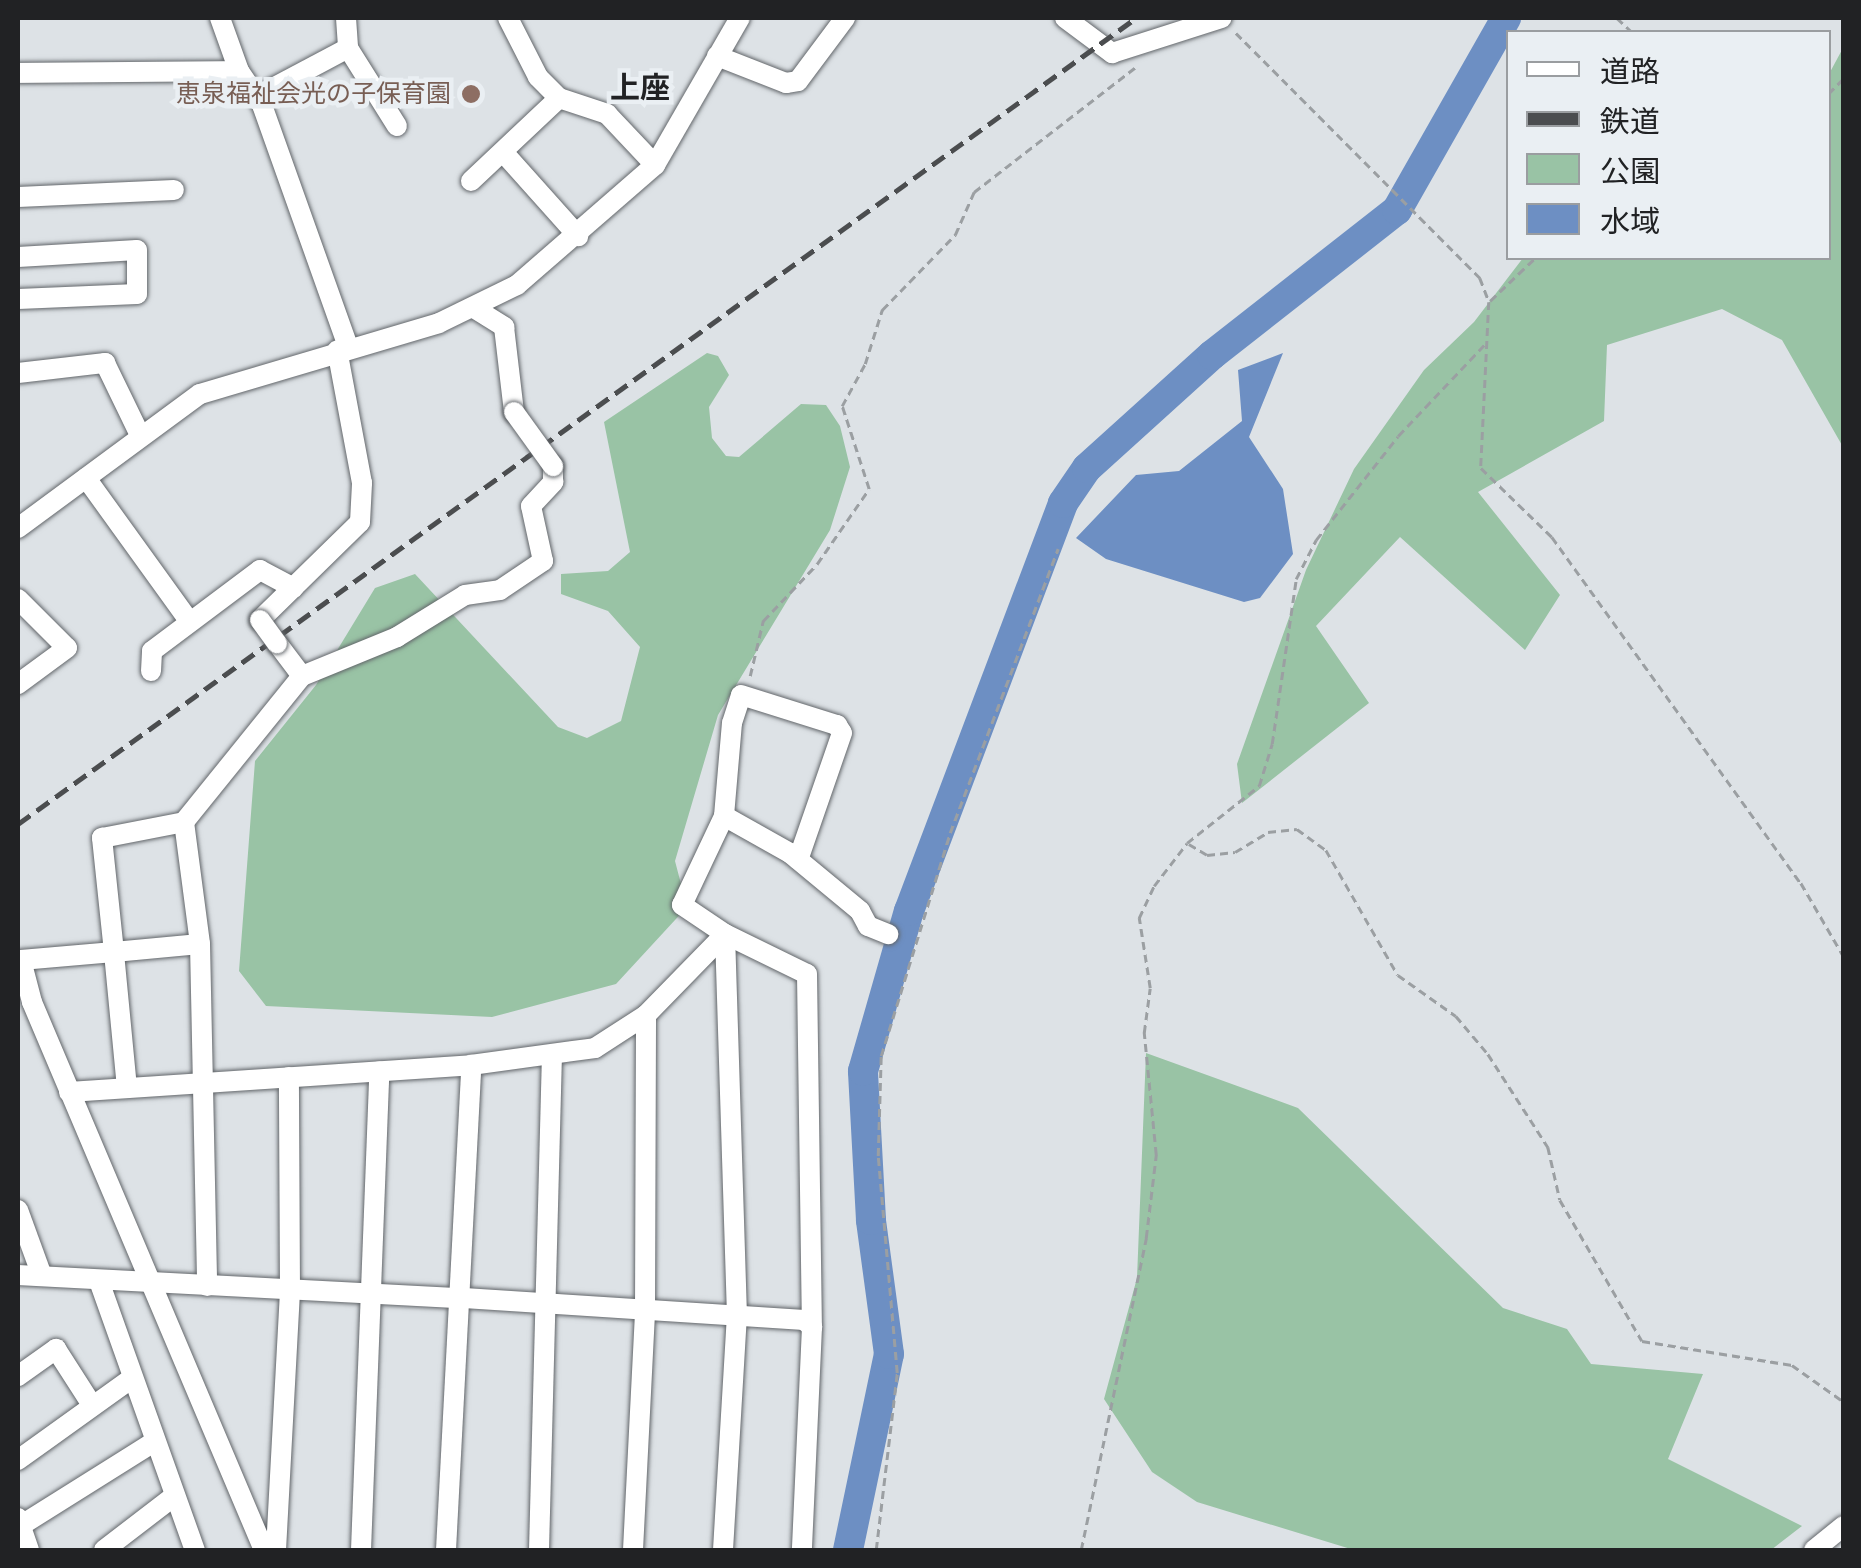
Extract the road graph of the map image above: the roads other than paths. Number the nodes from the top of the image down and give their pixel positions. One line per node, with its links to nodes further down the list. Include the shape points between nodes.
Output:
1 (220, 18): 10 (street)
2 (346, 18): 8 (street)
3 (508, 18): 13 (street, via 538,77)
4 (740, 18): 9 (street)
5 (845, 18): 9 (street, via 798,80 786,83)
6 (1065, 18): 7 (street, via 1112,53)
7 (1222, 18)
8 (348, 48): 12 (street); 14 (street)
9 (717, 56): 16 (street)
10 (239, 71): 11 (street); 12 (street)
11 (18, 74)
12 (256, 96): 24 (street)
13 (559, 98): 15 (street); 16 (street, via 607,114)
14 (397, 126)
15 (503, 152): 17 (street); 20 (street)
16 (655, 166): 20 (street)
17 (470, 181)
18 (174, 190): 19 (street)
19 (18, 197)
20 (578, 236): 23 (street, via 517,285)
21 (18, 257): 22 (street, via 137,250 137,294)
22 (18, 300)
23 (474, 308): 24 (street); 33 (street, bridge, via 504,327 514,412 553,466 553,482 531,506 543,560 500,590 465,595 397,637)
24 (342, 348): 26 (street, via 200,394); 29 (street, via 362,483 360,522)
25 (18, 374): 26 (street, via 105,363)
26 (141, 437): 27 (street)
27 (86, 478): 28 (street); 31 (street)
28 (18, 528)
29 (294, 588): 31 (street, via 270,569 260,570); 33 (street, bridge, via 260,620)
30 (18, 600): 34 (street, via 67,648)
31 (189, 621): 32 (street, via 152,651)
32 (151, 671)
33 (302, 676): 36 (street)
34 (18, 684)
35 (724, 816): 37 (street); 37 (street, via 732,722 741,695 837,724 842,733); 38 (street, via 682,905)
36 (184, 822): 40 (street); 41 (street, via 102,838)
37 (798, 860): 39 (street, via 860,910 868,926)
38 (725, 934): 43 (street); 62 (street); 63 (street, via 807,974)
39 (888, 934)
40 (200, 944): 41 (street); 48 (street)
41 (114, 952): 42 (street, via 20,960); 49 (street)
42 (25, 1005): 50 (street)
43 (646, 1014): 44 (street, via 595,1048); 61 (street)
44 (552, 1058): 45 (street); 60 (street)
45 (471, 1065): 46 (street); 59 (street)
46 (379, 1071): 47 (street); 58 (street)
47 (289, 1077): 48 (street); 57 (street)
48 (203, 1082): 49 (street); 56 (street)
49 (128, 1088): 50 (street)
50 (69, 1092): 55 (street)
51 (18, 1210): 53 (street)
52 (18, 1275): 53 (street)
53 (42, 1276): 54 (street)
54 (100, 1281): 55 (street); 65 (street)
55 (149, 1284): 56 (street); 75 (street)
56 (207, 1286): 57 (street)
57 (290, 1290): 58 (street); 76 (street)
58 (375, 1294): 59 (street); 77 (street)
59 (464, 1298): 60 (street); 78 (street)
60 (549, 1305): 61 (street); 79 (street)
61 (645, 1311): 62 (street); 80 (street)
62 (737, 1316): 63 (street, via 804,1320); 81 (street)
63 (812, 1327): 82 (street)
64 (18, 1376): 66 (street, via 56,1349)
65 (132, 1378): 66 (street); 67 (street)
66 (92, 1406): 68 (street)
67 (154, 1442): 69 (street); 70 (street)
68 (18, 1460)
69 (172, 1497): 73 (street); 74 (street)
70 (19, 1522): 72 (street)
71 (1844, 1526): 83 (street)
72 (28, 1550)
73 (104, 1550)
74 (196, 1550)
75 (264, 1550)
76 (276, 1550)
77 (361, 1550)
78 (446, 1550)
79 (539, 1550)
80 (633, 1550)
81 (723, 1550)
82 (802, 1550)
83 (1814, 1550)

